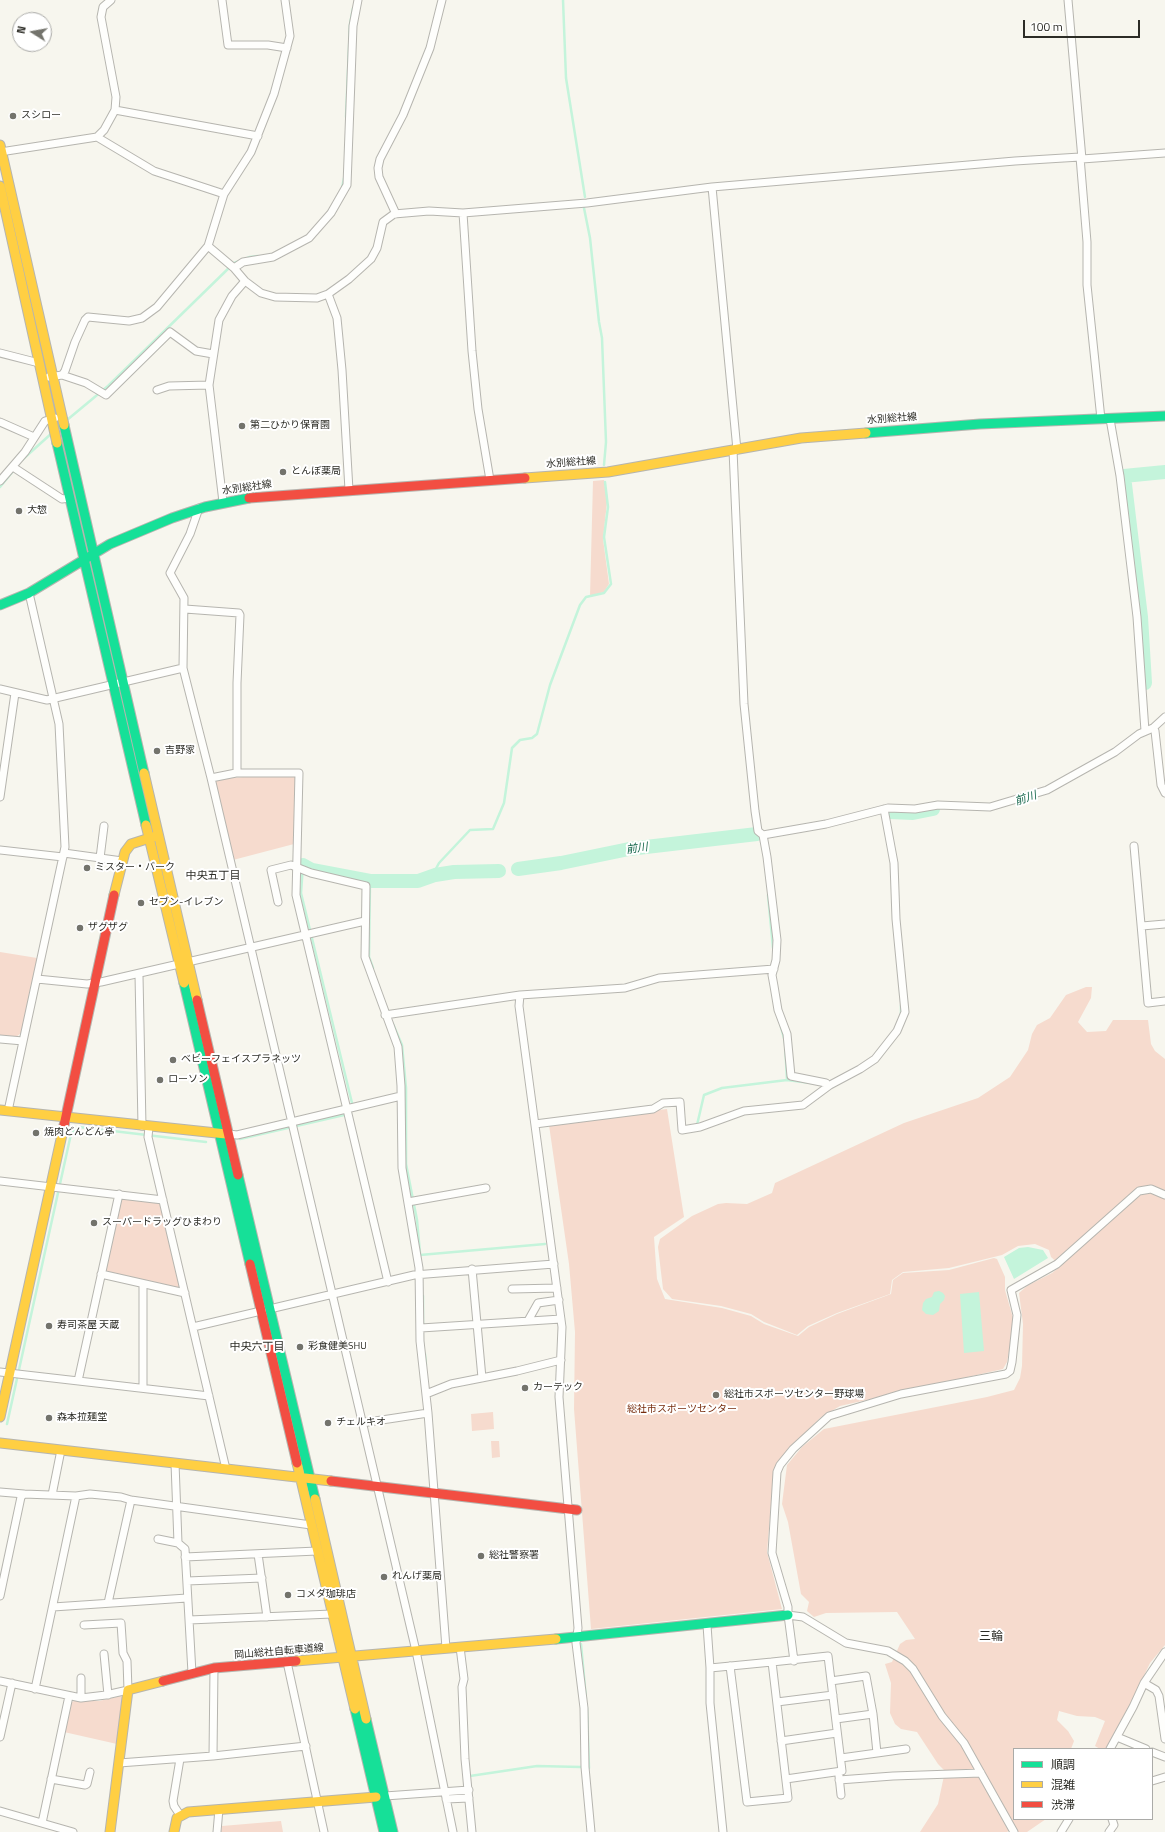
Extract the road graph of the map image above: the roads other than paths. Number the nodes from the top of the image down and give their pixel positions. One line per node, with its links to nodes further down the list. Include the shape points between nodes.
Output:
1 (111, 0): 8 (street, via 103,7 101,17 116,97)
2 (222, 0): 7 (street, via 228,45 268,44)
3 (285, 0): 7 (street, via 290,36)
4 (358, 0): 20 (street, via 353,26 347,185 331,213 309,238 273,257)
5 (442, 0): 18 (street, via 430,48 378,168 379,178)
6 (1068, 0): 13 (street)
7 (287, 48): 10 (street, via 274,94)
8 (115, 110): 9 (street); 10 (street)
9 (98, 136): 11 (street); 16 (street, via 154,171)
10 (258, 136): 16 (street, via 252,152)
11 (1, 150): 26 (street)
12 (1165, 153): 13 (street)
13 (1081, 158): 15 (street, via 1015,161); 30 (street, via 1087,242 1087,286)
14 (0, 186): 25 (street)
15 (712, 187): 17 (street); 34 (street)
16 (224, 194): 19 (street)
17 (463, 213): 18 (street, via 428,211); 36 (street, via 476,395)
18 (396, 214): 22 (street, via 388,216 383,222 377,248 371,259)
19 (208, 246): 20 (street); 26 (street, via 157,307 142,318 129,322 88,317 65,371)
20 (232, 266): 21 (street)
21 (245, 281): 22 (street, via 261,293 275,297 303,299); 24 (street, via 224,308 219,320)
22 (328, 294): 38 (street, via 337,318)
23 (0, 353): 25 (street)
24 (213, 354): 26 (street, via 196,351 170,332 106,394 86,383); 27 (street)
25 (40, 363): 26 (street)
26 (53, 377): 32 (street)
27 (209, 385): 28 (street, via 169,386); 40 (street)
28 (157, 390)
29 (1165, 416): 30 (street, 水別総社線)
30 (1105, 419): 34 (street, 水別総社線, via 872,432 801,438); 55 (street, via 1120,476 1137,617)
31 (0, 422): 33 (street)
32 (58, 424): 33 (street, via 45,421); 39 (street); 42 (street)
33 (34, 437): 35 (street)
34 (735, 450): 36 (street, 水別総社線, via 608,472); 62 (street, via 744,704 755,811 758,831)
35 (14, 468): 37 (street); 39 (street, via 62,499)
36 (490, 480): 38 (street, 水別総社線)
37 (0, 481)
38 (349, 490): 40 (street, 水別総社線)
39 (70, 498): 43 (street)
40 (224, 502): 41 (street, 水別総社線)
41 (199, 508): 42 (street, 水別総社線, via 110,544); 46 (street, via 190,534 170,573 184,598)
42 (94, 554): 43 (street, 水別総社線); 48 (street)
43 (84, 560): 44 (street, 水別総社線); 49 (street)
44 (29, 593): 45 (street, 水別総社線); 52 (street)
45 (0, 606)
46 (185, 609): 47 (street); 56 (street, via 240,615)
47 (183, 668): 48 (street); 57 (street)
48 (123, 682): 49 (street); 63 (street)
49 (113, 685): 52 (street); 63 (street)
50 (0, 690): 51 (street)
51 (15, 693): 52 (street); 59 (street)
52 (53, 699): 66 (street, via 59,724 65,847)
53 (1165, 717): 54 (street)
54 (1153, 728): 55 (street); 58 (street, via 1161,785)
55 (1145, 731): 60 (street, via 1115,752 1047,790 990,807 938,805 915,809)
56 (237, 773): 57 (street); 69 (street, via 299,773)
57 (211, 778): 75 (street)
58 (1165, 793)
59 (0, 797)
60 (884, 809): 62 (street, via 826,824); 91 (street, via 894,863 896,919 905,1012 897,1031 875,1059 830,1085 803,1105 744,1111 700,1127 682,1130 680,1102 663,1104 653,1109)
61 (104, 826): 67 (street)
62 (763, 834): 77 (street, via 777,940)
63 (154, 837): 68 (street, via 131,844); 76 (street)
64 (1134, 846): 73 (street)
65 (0, 850): 66 (street)
66 (63, 855): 67 (street); 79 (street)
67 (100, 858): 68 (street)
68 (122, 861): 80 (street)
69 (300, 868): 70 (street, via 291,865 271,870); 71 (street, via 366,886); 74 (street, via 296,894)
70 (278, 902)
71 (365, 921): 74 (street); 83 (street, via 365,957)
72 (1165, 924): 73 (street)
73 (1142, 926): 82 (street, via 1148,1003)
74 (309, 935): 75 (street); 88 (street)
75 (250, 948): 76 (street); 92 (street)
76 (184, 964): 78 (street); 94 (street)
77 (774, 969): 81 (street, via 659,978 625,988); 86 (street, via 772,975 778,1010 786,1034 790,1076)
78 (139, 975): 80 (street); 93 (street)
79 (37, 979): 80 (street); 85 (street)
80 (94, 983): 90 (street)
81 (520, 994): 83 (street); 91 (street, via 519,1006)
82 (1165, 1001)
83 (388, 1014): 87 (street, via 398,1047)
84 (0, 1039): 85 (street)
85 (23, 1041): 89 (street)
86 (826, 1083)
87 (402, 1096): 88 (street); 101 (street, via 402,1168)
88 (347, 1109): 92 (street); 106 (street)
89 (4, 1110): 90 (street)
90 (66, 1118): 93 (street); 96 (street)
91 (535, 1124): 102 (street)
92 (292, 1125): 94 (street, via 237,1135); 111 (street)
93 (147, 1130): 94 (street); 100 (street)
94 (225, 1134): 113 (street)
95 (0, 1182): 96 (street)
96 (56, 1188): 98 (street); 121 (street)
97 (486, 1188): 101 (street)
98 (119, 1194): 100 (street); 104 (street)
99 (1165, 1195): 158 (street, via 1151,1189 1139,1191 1057,1264 1011,1290 1017,1315 1012,1362 1006,1374 901,1394 848,1409 829,1416 793,1449 780,1465 778,1472 772,1553)
100 (163, 1200): 110 (street)
101 (411, 1201): 105 (street)
102 (554, 1264): 103 (street); 108 (street)
103 (472, 1269): 105 (street); 116 (street)
104 (101, 1274): 107 (street); 123 (street)
105 (421, 1274): 106 (street); 118 (street)
106 (388, 1282): 111 (street)
107 (143, 1284): 110 (street); 124 (street)
108 (557, 1288): 109 (street); 112 (street)
109 (512, 1289)
110 (185, 1293): 117 (street)
111 (333, 1294): 113 (street); 129 (street)
112 (559, 1300): 114 (street, via 538,1303); 115 (street)
113 (266, 1310): 117 (street); 134 (street); 135 (street)
114 (529, 1319): 115 (street); 116 (street)
115 (561, 1319): 119 (street)
116 (477, 1324): 118 (street); 122 (street)
117 (193, 1327): 126 (street)
118 (422, 1327): 125 (street, via 420,1341)
119 (561, 1360): 122 (street); 144 (street, via 559,1398)
120 (0, 1372): 121 (street)
121 (15, 1373): 123 (street); 128 (street)
122 (482, 1378): 125 (street, via 451,1384)
123 (78, 1381): 124 (street)
124 (143, 1388): 126 (street)
125 (428, 1394): 127 (street)
126 (209, 1396): 133 (street)
127 (428, 1413): 129 (street); 138 (street)
128 (0, 1417)
129 (362, 1423): 136 (street)
130 (0, 1443): 131 (street)
131 (61, 1450): 132 (street); 140 (street)
132 (175, 1463): 133 (street); 143 (street)
133 (226, 1469): 134 (street)
134 (300, 1477): 135 (street); 145 (street)
135 (310, 1478): 136 (street); 169 (street)
136 (376, 1486): 138 (street); 166 (street)
137 (0, 1492): 139 (street)
138 (433, 1492): 144 (street); 165 (street)
139 (24, 1494): 140 (street); 153 (street, via 21,1497)
140 (52, 1495): 141 (street)
141 (76, 1496): 142 (street, via 121,1496); 156 (street)
142 (131, 1500): 143 (street); 155 (street)
143 (176, 1506): 145 (street); 147 (street)
144 (573, 1509): 163 (street)
145 (311, 1526): 148 (street)
146 (158, 1539): 147 (street)
147 (178, 1543): 150 (street, via 185,1549)
148 (317, 1551): 149 (street); 157 (street)
149 (258, 1554): 150 (street); 151 (street)
150 (185, 1557): 152 (street)
151 (262, 1578): 152 (street); 159 (street)
152 (187, 1581): 154 (street)
153 (0, 1596)
154 (187, 1598): 155 (street); 160 (street)
155 (108, 1603): 156 (street)
156 (53, 1606): 183 (street)
157 (332, 1614): 159 (street); 169 (street)
158 (788, 1615): 162 (street, 岡山総社自転車道線); 170 (street); 211 (street, via 804,1617 846,1643 888,1651 905,1660 942,1716 964,1743)
159 (267, 1617): 160 (street)
160 (189, 1620): 177 (street)
161 (84, 1625): 184 (street, via 122,1623)
162 (707, 1625): 163 (street, 岡山総社自転車道線); 175 (street)
163 (577, 1637): 164 (street, 岡山総社自転車道線); 238 (street)
164 (460, 1646): 165 (street, 岡山総社自転車道線); 217 (street)
165 (446, 1648): 166 (street, 岡山総社自転車道線)
166 (416, 1651): 169 (street, 岡山総社自転車道線); 218 (street)
167 (1165, 1652): 176 (street)
168 (104, 1654): 186 (street)
169 (347, 1657): 171 (street, 岡山総社自転車道線); 220 (street)
170 (794, 1660): 172 (street); 179 (street, via 828,1656)
171 (287, 1662): 174 (street, 岡山総社自転車道線); 198 (street)
172 (772, 1662): 173 (street); 190 (street)
173 (730, 1666): 175 (street); 214 (street, via 747,1802 788,1798)
174 (214, 1668): 177 (street, 岡山総社自転車道線); 204 (street)
175 (710, 1668): 239 (street, via 710,1703)
176 (1152, 1670): 182 (street); 185 (street, via 1152,1681)
177 (192, 1673): 184 (street, 岡山総社自転車道線)
178 (81, 1678): 189 (street)
179 (831, 1680): 187 (street); 191 (street, via 866,1676)
180 (0, 1681): 181 (street)
181 (12, 1683): 183 (street); 194 (street)
182 (1144, 1683): 185 (street); 195 (street)
183 (36, 1689): 188 (street)
184 (128, 1690): 186 (street); 208 (street)
185 (1156, 1690): 196 (street)
186 (108, 1695): 189 (street)
187 (833, 1695): 190 (street); 192 (street)
188 (69, 1696): 189 (street); 213 (street)
189 (81, 1698)
190 (777, 1702): 197 (street)
191 (873, 1714): 192 (street); 203 (street)
192 (836, 1719): 193 (street)
193 (838, 1733): 197 (street); 206 (street)
194 (0, 1736)
195 (1117, 1737): 199 (street); 200 (street)
196 (1165, 1739)
197 (782, 1741): 214 (street)
198 (306, 1746): 204 (street); 221 (street)
199 (1111, 1748)
200 (1144, 1748)
201 (906, 1749): 203 (street)
202 (1153, 1752): 205 (street)
203 (877, 1753): 206 (street)
204 (213, 1756): 207 (street)
205 (1165, 1757)
206 (841, 1758): 210 (street, via 842,1771)
207 (180, 1759): 208 (street); 224 (street, via 173,1801)
208 (119, 1763): 230 (street)
209 (90, 1772): 213 (street, via 85,1785)
210 (838, 1772): 214 (street); 215 (street)
211 (980, 1773): 215 (street); 240 (street)
212 (1165, 1777): 216 (street)
213 (51, 1779): 227 (street)
214 (786, 1779)
215 (839, 1780): 219 (street)
216 (1153, 1782)
217 (469, 1794): 218 (street); 237 (street)
218 (445, 1795): 220 (street); 236 (street)
219 (841, 1795)
220 (380, 1796): 221 (street); 234 (street); 235 (street)
221 (317, 1801): 222 (street); 228 (street)
222 (219, 1809): 224 (street); 232 (street)
223 (0, 1811): 227 (street)
224 (180, 1815): 231 (street)
225 (1068, 1820): 241 (street)
226 (1112, 1820): 242 (street, via 1114,1825)
227 (42, 1823): 229 (street)
228 (324, 1831): 233 (street)
229 (73, 1832)
230 (110, 1832)
231 (174, 1832)
232 (217, 1832)
233 (316, 1832)
234 (384, 1832)
235 (393, 1832)
236 (453, 1832)
237 (472, 1832)
238 (591, 1832)
239 (723, 1832)
240 (1014, 1832)
241 (1061, 1832)
242 (1109, 1832)

